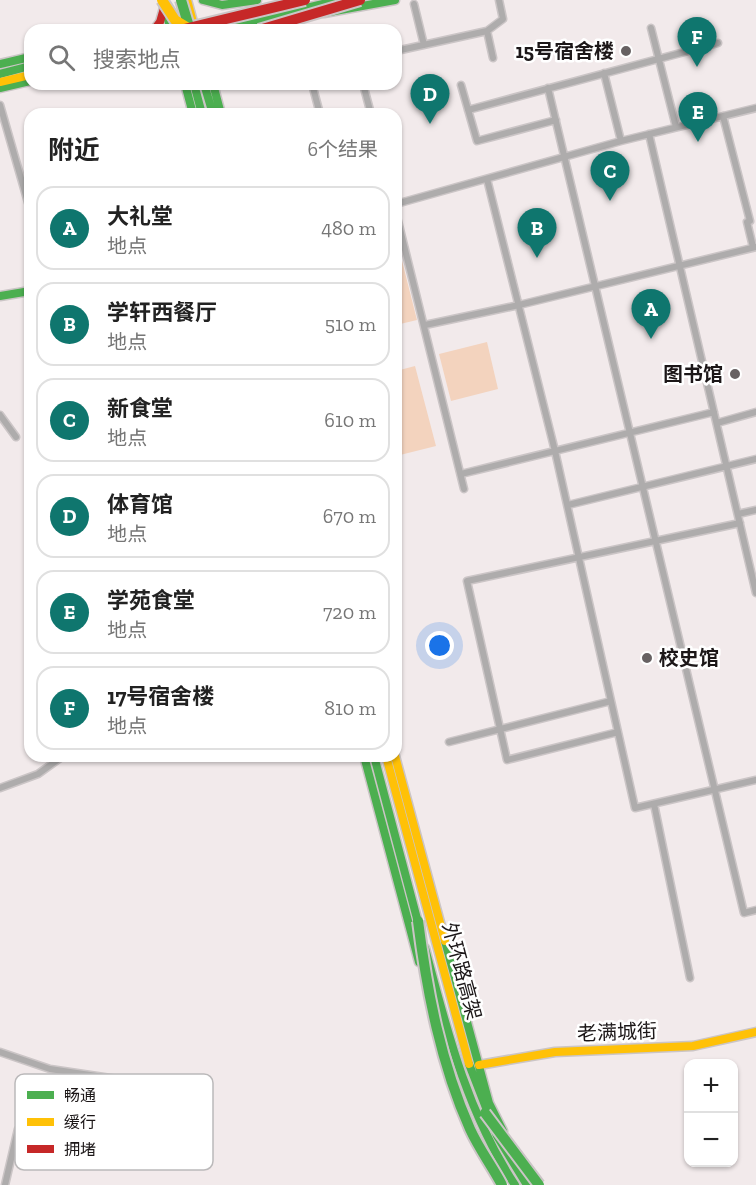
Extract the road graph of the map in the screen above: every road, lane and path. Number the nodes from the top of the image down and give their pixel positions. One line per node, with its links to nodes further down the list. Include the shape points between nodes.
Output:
1 (181, 0): 19 (main road, bridge)
2 (187, 0): 20 (main road)
3 (203, 0): 4 (main road, via 223,6)
4 (257, 0)
5 (305, 0): 21 (main road, bridge)
6 (311, 0): 22 (main road)
7 (339, 0): 23 (main road)
8 (350, 0): 14 (main road)
9 (360, 0): 25 (main road, bridge)
10 (499, 0): 27 (street, via 503,19)
11 (392, 1): 14 (main road, via 346,11)
12 (165, 2): 15 (main road); 16 (main road); 17 (main road, bridge); 18 (main road, bridge, via 175,20)
13 (414, 4): 29 (street)
14 (288, 16): 24 (main road)
15 (158, 24)
16 (170, 24)
17 (175, 24)
18 (183, 24)
19 (191, 24)
20 (192, 24)
21 (203, 24)
22 (213, 24)
23 (241, 24)
24 (260, 24)
25 (279, 24)
26 (651, 28): 33 (street)
27 (487, 31): 29 (street); 32 (street)
28 (718, 43): 33 (street)
29 (424, 45): 30 (street)
30 (402, 50)
31 (24, 58): 34 (main road)
32 (493, 58)
33 (659, 58): 37 (street); 65 (street)
34 (0, 64)
35 (24, 67): 36 (main road)
36 (0, 73)
37 (603, 73): 43 (street); 67 (street)
38 (24, 76): 39 (main road)
39 (0, 82)
40 (24, 82): 42 (main road)
41 (461, 85): 62 (street)
42 (0, 88)
43 (549, 88): 62 (street); 64 (street)
44 (187, 90): 54 (main road)
45 (196, 90): 55 (main road)
46 (206, 90): 56 (main road)
47 (214, 90): 52 (main road)
48 (214, 90): 57 (main road)
49 (219, 90): 52 (main road)
50 (314, 90): 59 (street)
51 (364, 90): 60 (street)
52 (218, 99): 58 (main road)
53 (0, 105): 70 (street)
54 (191, 108)
55 (200, 108)
56 (211, 108)
57 (218, 108)
58 (219, 108)
59 (318, 108)
60 (369, 108)
61 (756, 108): 63 (street)
62 (468, 110): 64 (street, via 477,141)
63 (723, 116): 65 (street); 73 (street)
64 (556, 120): 68 (street)
65 (676, 127): 66 (street)
66 (649, 134): 67 (street); 74 (street)
67 (621, 141): 68 (street)
68 (565, 157): 69 (street); 75 (street)
69 (487, 179): 71 (street); 78 (street)
70 (24, 189)
71 (402, 202)
72 (402, 236): 79 (street)
73 (754, 247): 74 (street)
74 (680, 266): 75 (street); 80 (street)
75 (596, 286): 78 (street); 84 (street)
76 (24, 292): 77 (main road)
77 (0, 296)
78 (519, 305): 79 (street); 86 (street)
79 (425, 325): 89 (street)
80 (714, 412): 83 (street); 84 (street)
81 (756, 412): 83 (street)
82 (0, 415): 85 (street)
83 (717, 423): 88 (street)
84 (631, 432): 86 (street); 90 (street)
85 (16, 437)
86 (555, 451): 89 (street); 92 (street)
87 (756, 459): 88 (street)
88 (727, 466): 90 (street); 94 (street)
89 (461, 474): 91 (street)
90 (644, 486): 92 (street); 96 (street)
91 (464, 489)
92 (568, 505): 97 (street)
93 (756, 510): 94 (street)
94 (738, 514): 95 (street)
95 (740, 523): 96 (street); 98 (street)
96 (656, 539): 97 (street); 110 (street)
97 (579, 556): 99 (street); 100 (street, via 467,581)
98 (756, 593)
99 (611, 701): 100 (street); 101 (street)
100 (500, 728): 101 (street, via 507,760); 102 (street)
101 (618, 732): 111 (street, via 635,808)
102 (449, 742)
103 (55, 762): 109 (street, via 38,774)
104 (366, 762): 121 (main road, via 430,1004 470,1117)
105 (376, 762): 113 (main road, 外环路高架)
106 (388, 762): 119 (main road, 外环路高架)
107 (397, 762): 117 (main road)
108 (756, 780): 110 (street)
109 (0, 788)
110 (716, 789): 111 (street); 112 (street, via 744,913)
111 (654, 804): 114 (street)
112 (756, 910)
113 (418, 921): 121 (main road, bridge, via 424,973 460,1103 478,1145); 123 (main road, 外环路高架, bridge, via 472,1112)
114 (690, 978)
115 (756, 1032): 117 (main road, 老满城街, via 687,1047 567,1052)
116 (0, 1052): 118 (street, via 50,1069)
117 (479, 1065): 125 (main road, via 489,1103 514,1156)
118 (84, 1074)
119 (485, 1113): 124 (main road, 外环路高架, bridge, via 502,1149); 126 (main road, bridge)
120 (15, 1142): 122 (street)
121 (502, 1184)
122 (5, 1185)
123 (514, 1185)
124 (526, 1185)
125 (534, 1185)
126 (539, 1185)

